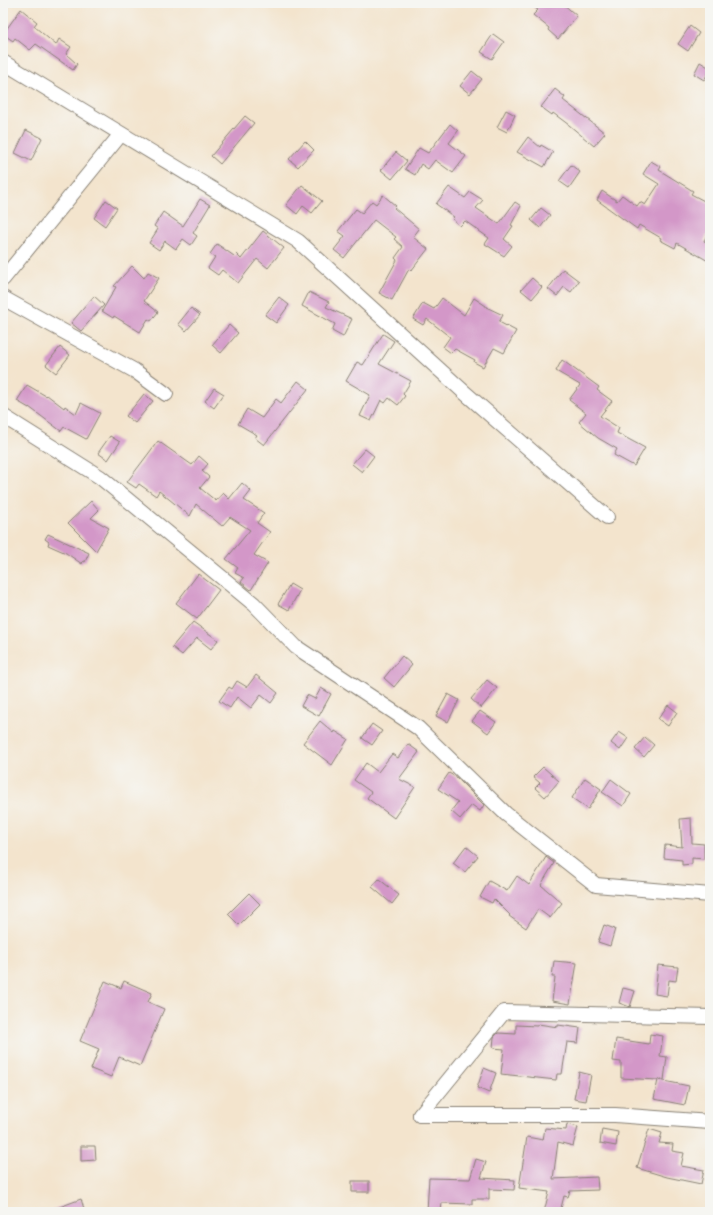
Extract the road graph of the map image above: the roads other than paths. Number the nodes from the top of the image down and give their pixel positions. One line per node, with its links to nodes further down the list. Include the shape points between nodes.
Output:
1 (3, 62): 2 (street)
2 (121, 134): 3 (street); 7 (street, via 298,241 464,392)
3 (3, 279)
4 (3, 298): 5 (street, via 135,371)
5 (166, 394)
6 (3, 416): 8 (street, via 100,477 254,604 296,648 418,728 506,814 596,885)
7 (607, 517)
8 (710, 895)
9 (710, 1017): 10 (street, via 504,1012 420,1115 615,1115)
10 (710, 1122)

